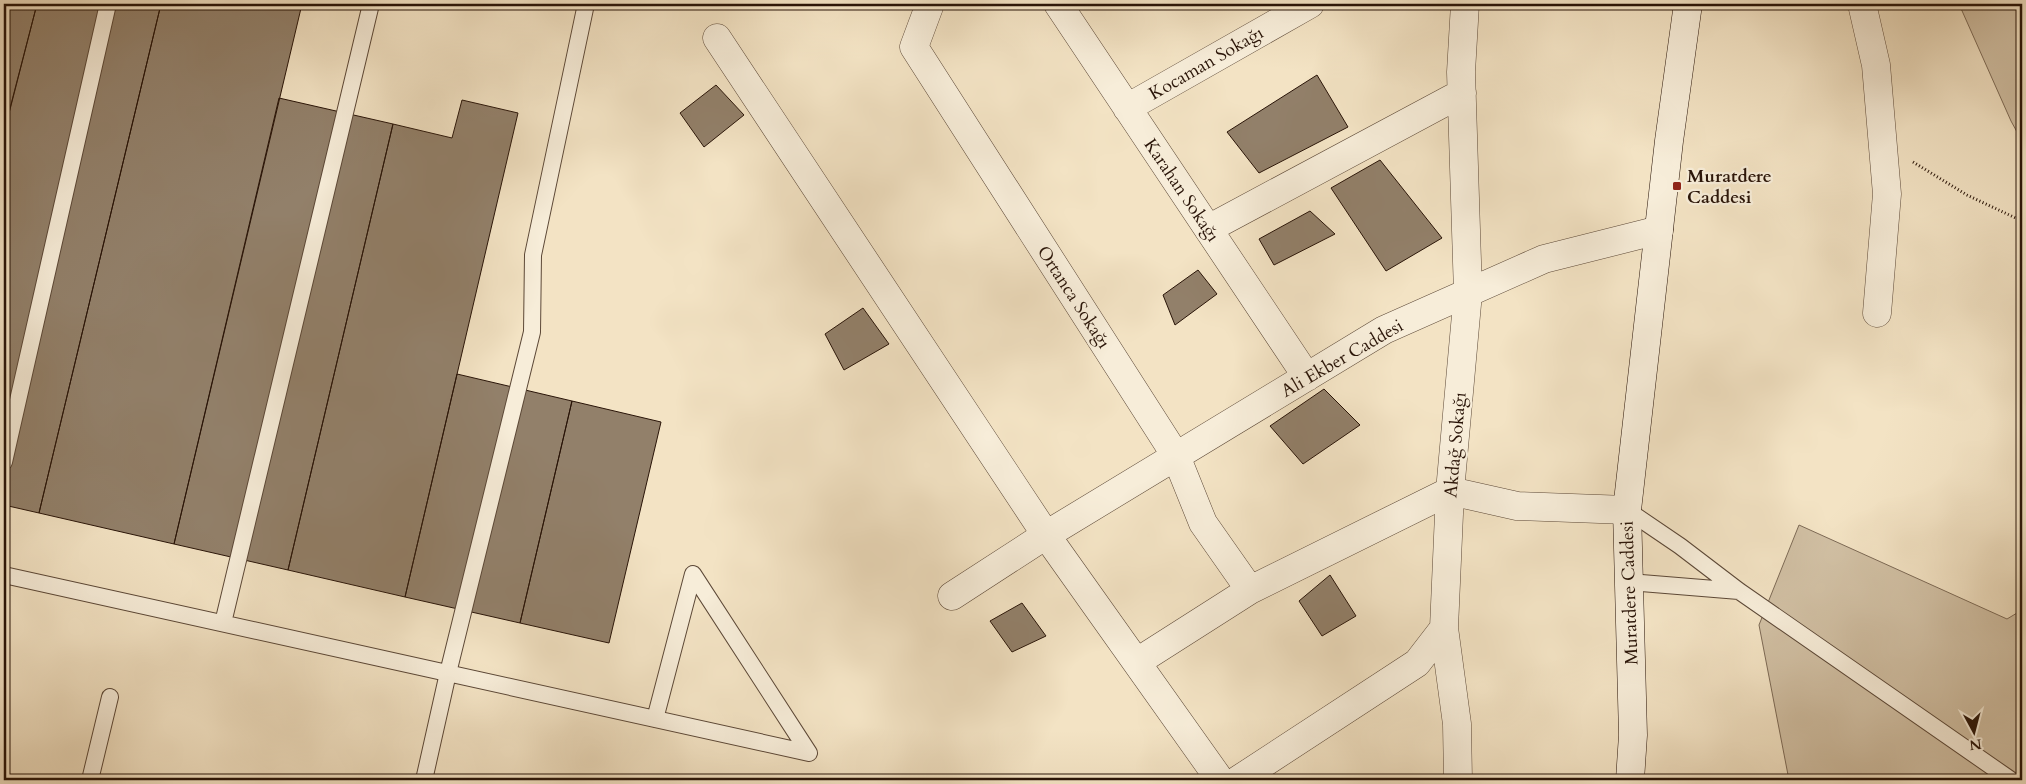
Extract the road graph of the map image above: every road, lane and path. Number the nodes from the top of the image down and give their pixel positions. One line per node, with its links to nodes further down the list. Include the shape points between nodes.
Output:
1 (108, 4): 21 (lane)
2 (371, 4): 30 (lane)
3 (586, 4): 33 (lane, via 533,255 532,332)
4 (930, 4): 20 (street, Ortanca Sokağı, via 914,47)
5 (1058, 4): 12 (street, Karahan Sokağı)
6 (1310, 4): 12 (street, Kocaman Sokağı)
7 (1465, 4): 11 (street, Akdağ Sokağı)
8 (1688, 4): 16 (street, Muratdere Caddesi)
9 (1862, 4): 13 (street, via 1876,65)
10 (717, 38): 24 (street)
11 (1462, 93): 15 (street); 17 (street, Akdağ Sokağı)
12 (1127, 108): 15 (street, Karahan Sokağı)
13 (1882, 143): 14 (path, via 1967,195); 18 (street, via 1887,194)
14 (2022, 221)
15 (1208, 229): 19 (street, Karahan Sokağı)
16 (1659, 230): 17 (street, Ali Ekber Caddesi, via 1544,259); 23 (street, Muratdere Caddesi)
17 (1468, 293): 19 (street, Ali Ekber Caddesi, via 1384,330); 22 (street, Akdağ Sokağı)
18 (1877, 314)
19 (1307, 376): 20 (street, Ali Ekber Caddesi)
20 (1176, 456): 24 (street, Ali Ekber Caddesi); 27 (street, Ortanca Sokağı, via 1203,523)
21 (4, 462)
22 (1450, 491): 23 (street, via 1517,506); 27 (street); 31 (street, Akdağ Sokağı)
23 (1627, 510): 26 (street, Muratdere Caddesi); 28 (lane)
24 (1046, 535): 29 (street, Ali Ekber Caddesi); 32 (street)
25 (4, 575): 30 (lane)
26 (1629, 582): 28 (lane); 36 (street, Muratdere Caddesi)
27 (1250, 590): 32 (street)
28 (1740, 591): 44 (lane)
29 (952, 596)
30 (223, 623): 33 (lane)
31 (1444, 628): 40 (street, via 1417,663); 41 (street, Akdağ Sokağı, via 1457,724)
32 (1137, 662): 39 (street)
33 (448, 673): 35 (lane); 38 (lane)
34 (110, 697): 37 (lane)
35 (655, 719): 35 (lane, via 713,732 809,753 693,574)
36 (1633, 735): 42 (street, Muratdere Caddesi); 43 (street, Muratdere Caddesi)
37 (90, 780)
38 (424, 780)
39 (1220, 780)
40 (1238, 780)
41 (1458, 780)
42 (1630, 780)
43 (1648, 780)
44 (2011, 780)

